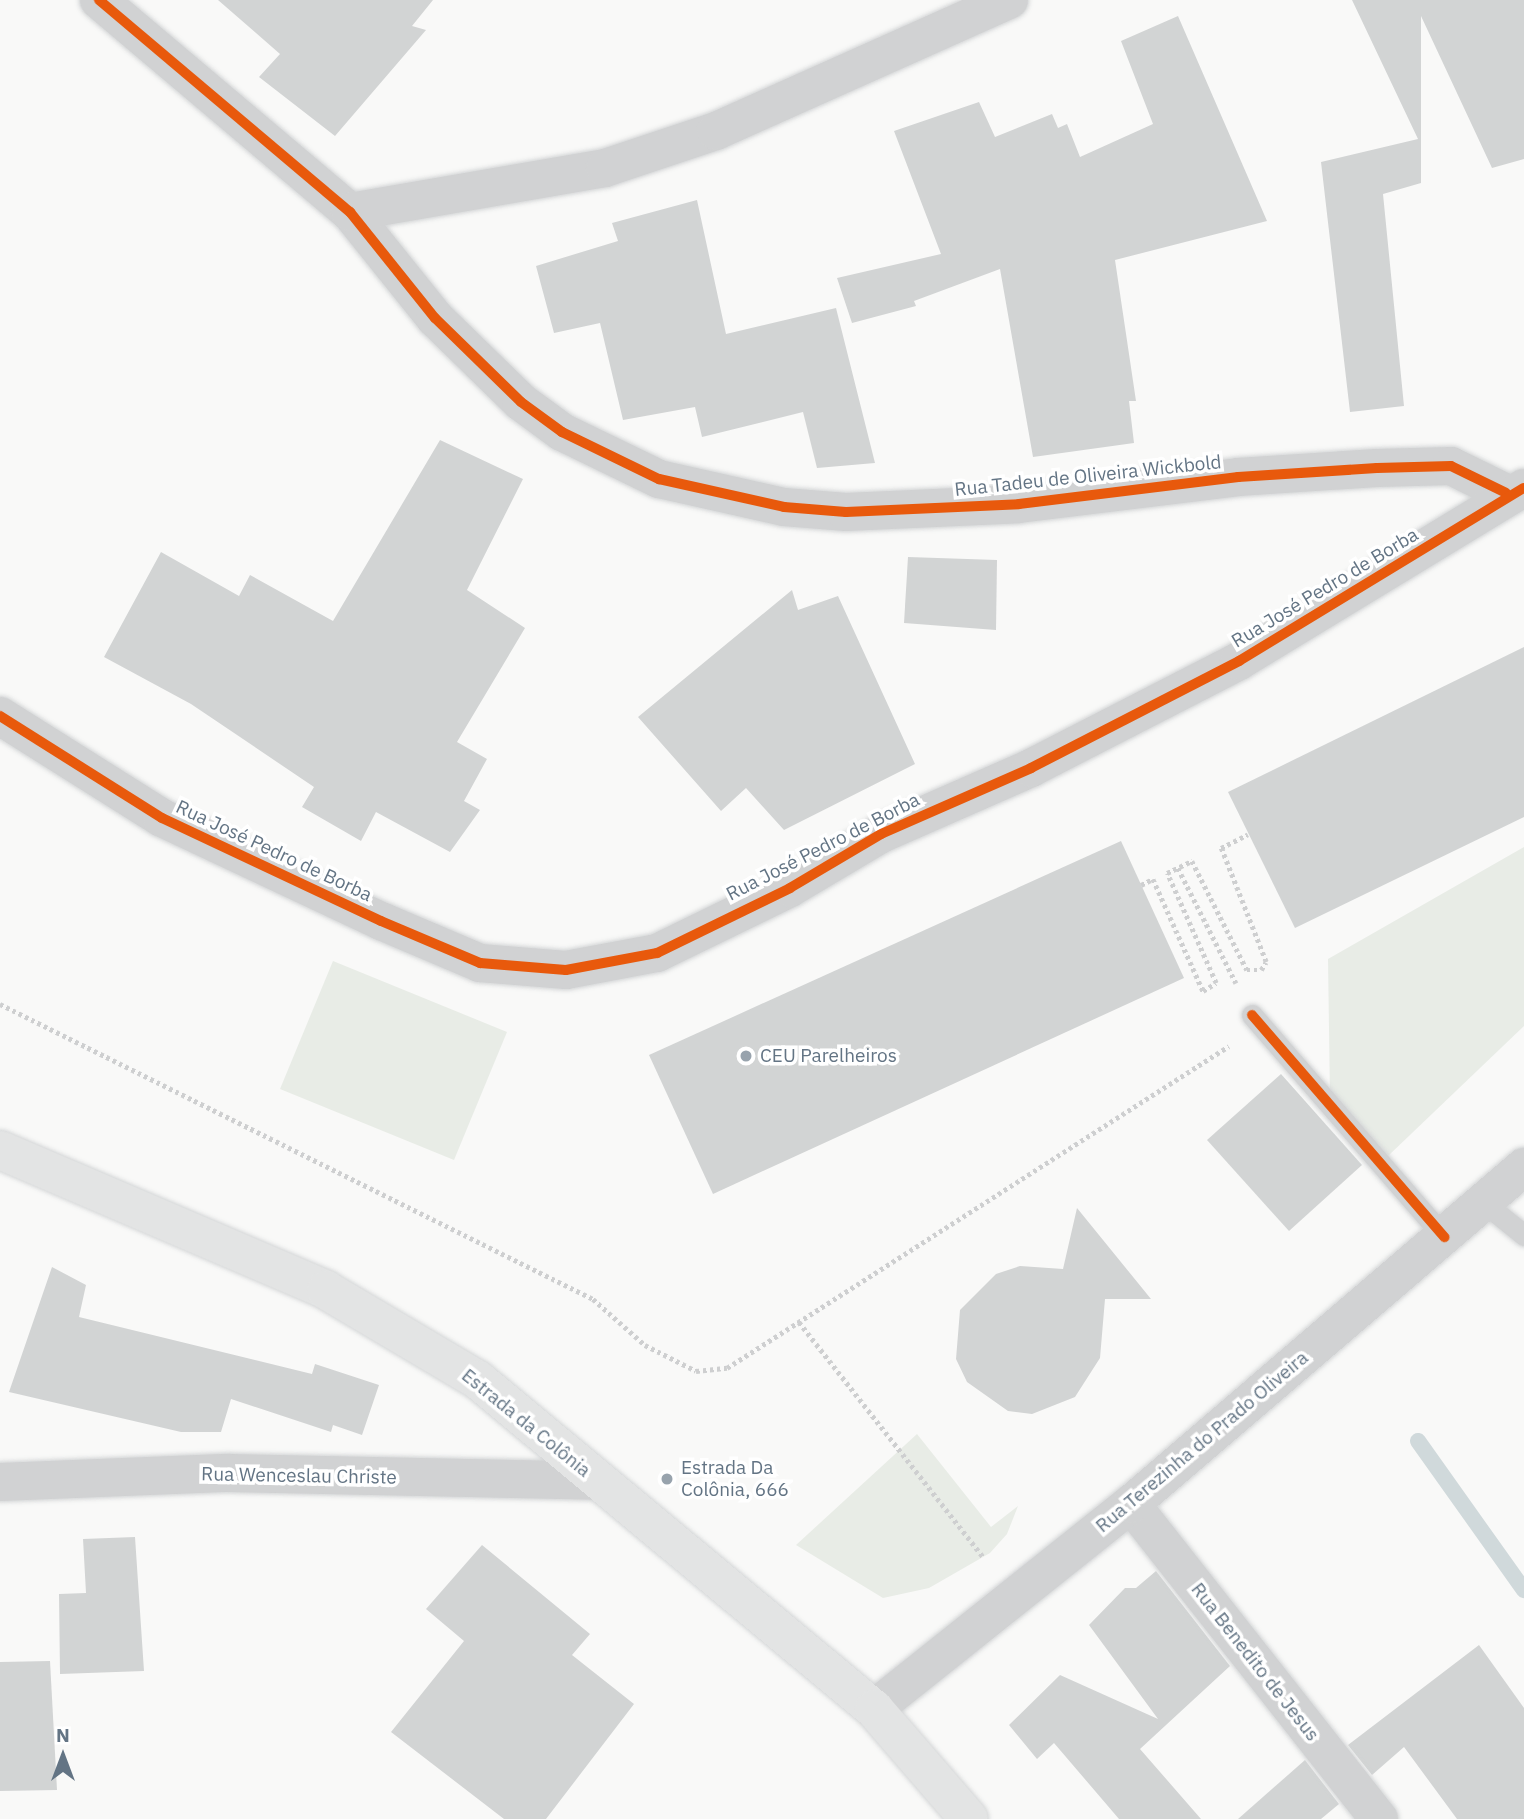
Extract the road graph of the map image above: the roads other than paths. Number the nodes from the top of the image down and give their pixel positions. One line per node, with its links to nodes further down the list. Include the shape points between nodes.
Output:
1 (99, 0): 3 (street, Rua Tadeu de Oliveira Wickbold)
2 (1009, 0): 3 (street, via 716,131 605,168)
3 (350, 212): 4 (street, Rua Tadeu de Oliveira Wickbold, via 435,318 520,402 562,432 659,479 710,494 846,512 962,508 1238,477 1451,466)
4 (1515, 491): 5 (street, Rua José Pedro de Borba, via 1400,566 1239,661 1031,768 881,834 790,888 657,953 566,970 480,963 381,921 162,818)
5 (0, 716)
6 (1255, 1021): 11 (lane)
7 (0, 1150): 13 (main road, Estrada da Colônia, via 326,1290 478,1380)
8 (1524, 1167): 9 (street, Rua Terezinha do Prado Oliveira)
9 (1483, 1202): 10 (lane); 11 (street, Rua Terezinha do Prado Oliveira)
10 (1524, 1235)
11 (1444, 1237): 14 (street, Rua Terezinha do Prado Oliveira)
12 (0, 1482): 13 (street, Rua Wenceslau Christe, via 229,1473)
13 (598, 1482): 15 (main road, Estrada da Colônia)
14 (1131, 1504): 15 (street, Rua Terezinha do Prado Oliveira); 17 (street, Rua Benedito de Jesus)
15 (874, 1709): 16 (main road, Estrada da Colônia)
16 (968, 1819)
17 (1380, 1819)

